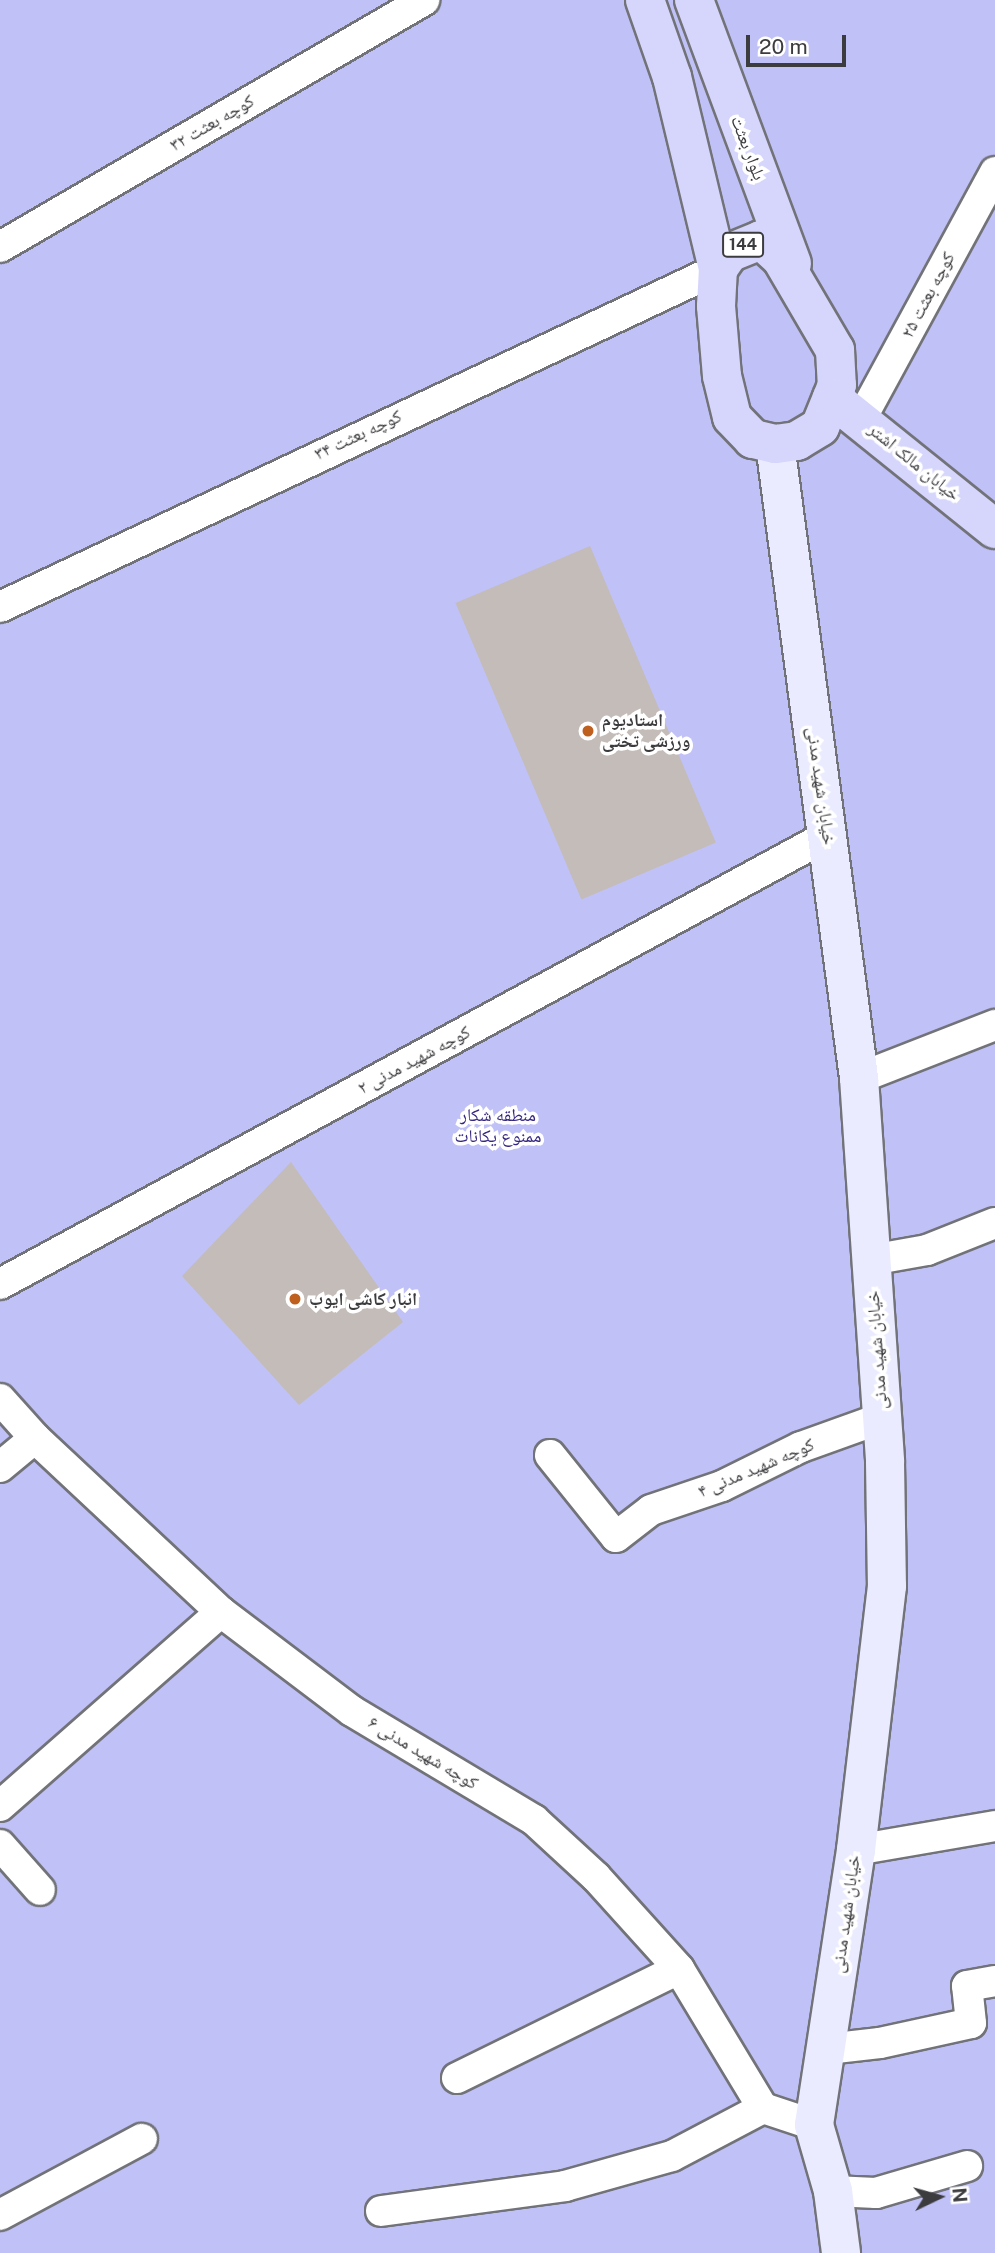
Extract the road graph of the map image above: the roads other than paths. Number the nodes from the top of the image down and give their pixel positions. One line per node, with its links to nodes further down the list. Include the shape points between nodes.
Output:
1 (424, 0): 5 (street, کوچه بعثت ۳۲)
2 (645, 0): 6 (main road, 144, via 672,77)
3 (694, 0): 7 (main road, بلوار بعثت / 144)
4 (995, 172): 8 (street, کوچه بعثت ۲۵)
5 (0, 247)
6 (718, 269): 7 (main road, 144, via 729,253 761,240 781,258); 9 (main road, 144, via 722,376 732,417 753,439); 11 (street, کوچه بعثت ۳۴)
7 (804, 295): 8 (main road, 144, via 835,350 837,385)
8 (846, 409): 9 (main road, 144, via 797,441); 10 (main road, خیابان مالک اشتر)
9 (775, 444): 12 (main road, خیابان شهید مدنی)
10 (995, 529)
11 (0, 607)
12 (827, 836): 14 (main road, خیابان شهید مدنی); 17 (street, کوچه شهید مدنی ۲)
13 (995, 1025): 14 (street)
14 (859, 1078): 16 (main road, خیابان شهید مدنی)
15 (995, 1223): 16 (street, via 927,1250)
16 (871, 1260): 19 (main road, خیابان شهید مدنی)
17 (0, 1284)
18 (0, 1399): 20 (street, کوچه شهید مدنی ۶)
19 (882, 1418): 21 (street, کوچه شهید مدنی ۴, via 801,1447 722,1486 650,1510 616,1537); 27 (main road, خیابان شهید مدنی, via 887,1586)
20 (35, 1438): 22 (street); 23 (street, کوچه شهید مدنی ۶)
21 (551, 1455)
22 (0, 1468)
23 (221, 1612): 24 (street); 29 (street, کوچه شهید مدنی ۶, via 352,1711 534,1819 596,1877)
24 (0, 1806)
25 (995, 1826): 27 (street)
26 (0, 1845): 28 (street)
27 (856, 1850): 31 (main road, خیابان شهید مدنی)
28 (40, 1889)
29 (680, 1969): 32 (street); 33 (street, کوچه شهید مدنی ۶)
30 (995, 1981): 31 (street, via 967,1986 971,2023 880,2043)
31 (827, 2049): 34 (main road, خیابان شهید مدنی)
32 (457, 2078)
33 (763, 2108): 34 (street); 38 (street, via 672,2156 565,2186)
34 (814, 2125): 37 (main road, خیابان شهید مدنی)
35 (142, 2139): 39 (street)
36 (967, 2166): 37 (street, via 876,2193)
37 (833, 2191): 40 (main road, خیابان شهید مدنی)
38 (381, 2211)
39 (0, 2215)
40 (841, 2253)

